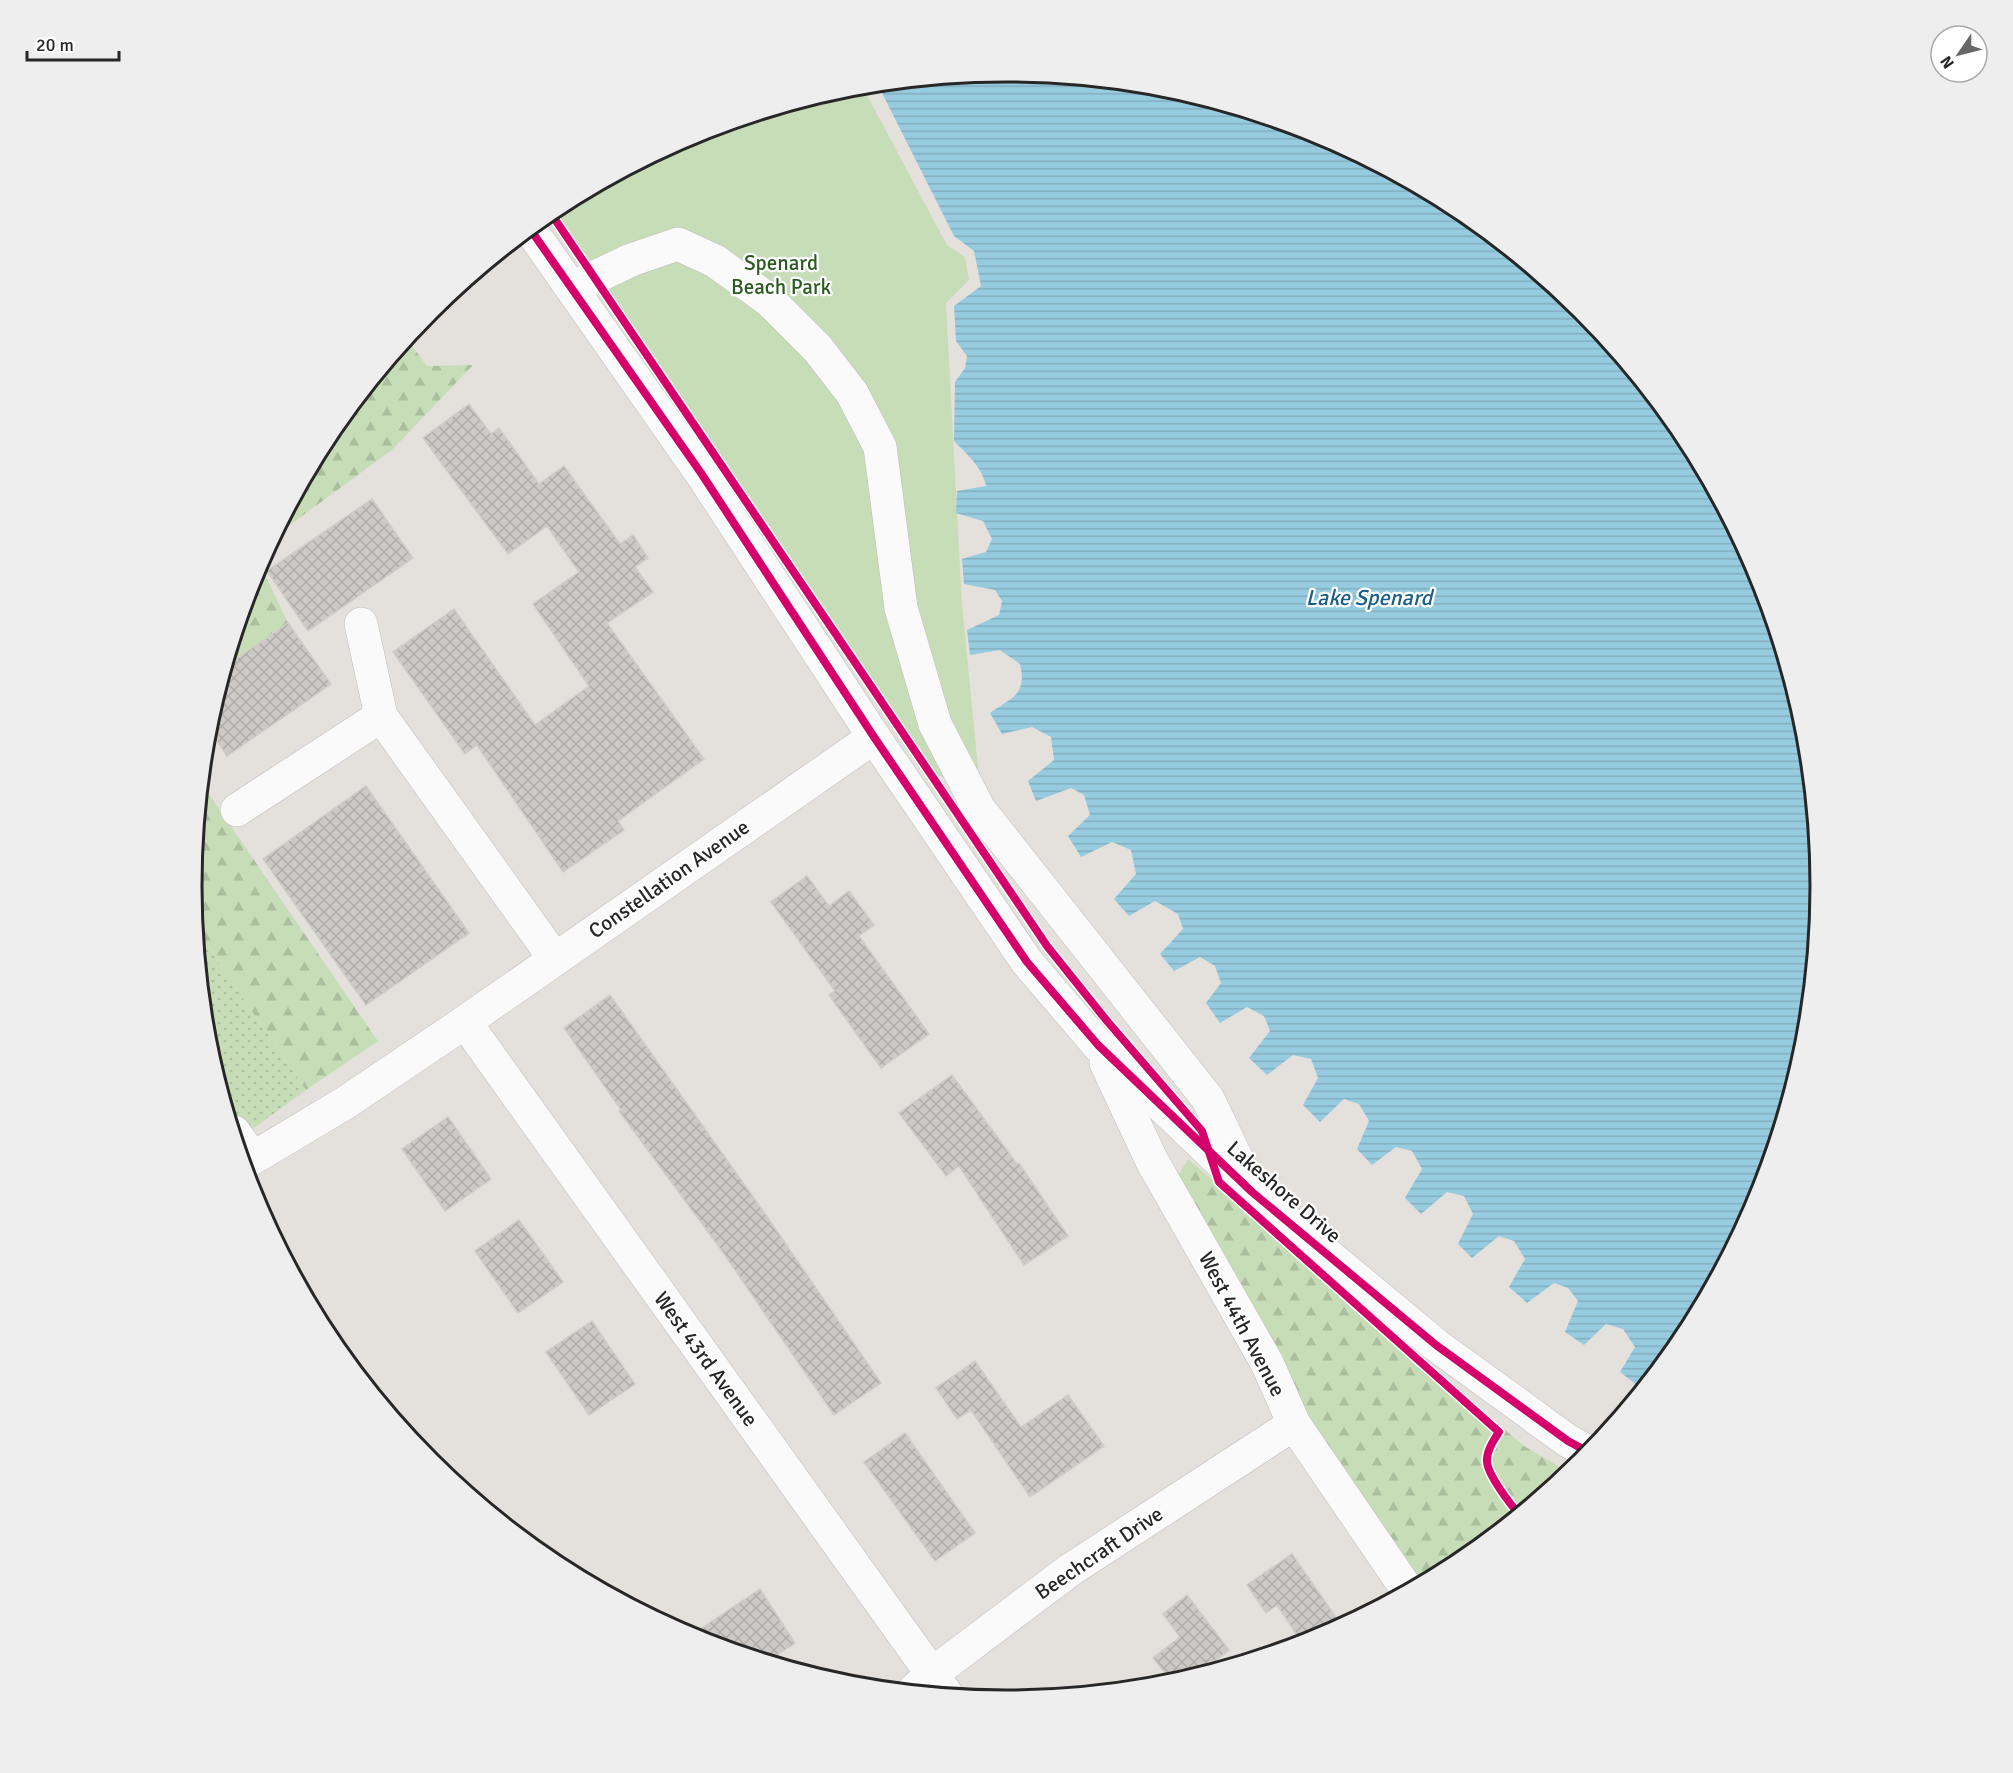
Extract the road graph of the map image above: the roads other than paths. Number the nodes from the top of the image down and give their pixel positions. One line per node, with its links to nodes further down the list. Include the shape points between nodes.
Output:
1 (535, 236): 2 (street, Lakeshore Drive)
2 (572, 288): 5 (street, Lakeshore Drive, via 701,473); 11 (street, via 678,244 715,261 769,300 818,349 852,393 879,447 900,608 935,724 979,809 1208,1099)
3 (361, 624): 4 (street)
4 (381, 716): 6 (street); 7 (street)
5 (874, 737): 7 (street, Constellation Avenue); 9 (street, Lakeshore Drive, via 1027,962)
6 (237, 810)
7 (555, 959): 8 (street, Constellation Avenue)
8 (465, 1022): 10 (street, Constellation Avenue, via 345,1103 253,1158); 15 (street, West 43rd Avenue)
9 (1098, 1045): 11 (street, Lakeshore Drive); 12 (street, West 44th Avenue, via 1152,1161 1267,1363)
10 (247, 1149)
11 (1252, 1192): 13 (street, Lakeshore Drive, via 1436,1345)
12 (1294, 1424): 14 (street, West 44th Avenue); 15 (street, Beechcraft Drive, via 1070,1570)
13 (1581, 1448)
14 (1404, 1585)
15 (930, 1687)

